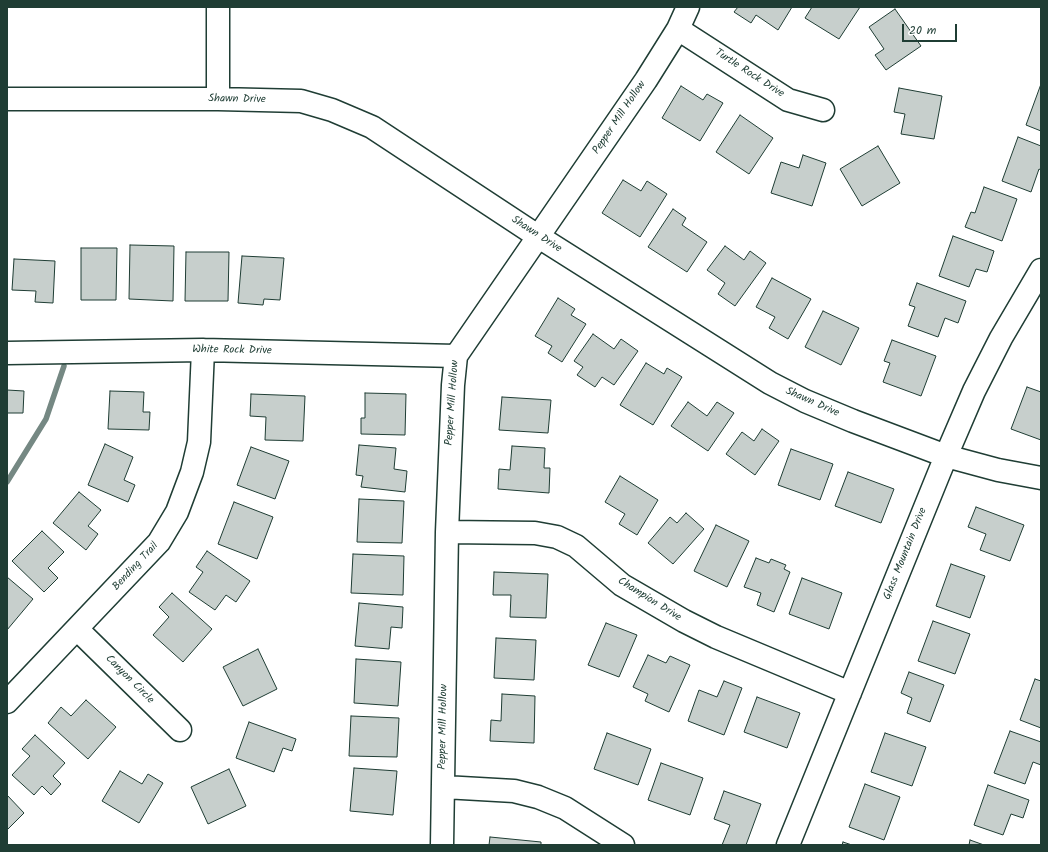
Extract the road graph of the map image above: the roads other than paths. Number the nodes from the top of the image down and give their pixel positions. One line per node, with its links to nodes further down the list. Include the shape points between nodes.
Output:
1 (218, 7): 5 (street)
2 (688, 7): 3 (street, Pepper Mill Hollow)
3 (678, 29): 6 (street, Turtle Rock Drive, via 788,100); 7 (street, Pepper Mill Hollow)
4 (7, 99): 5 (street, Shawn Drive)
5 (218, 99): 7 (street, Shawn Drive, via 301,102 332,110 372,127)
6 (823, 110)
7 (539, 237): 11 (street, Pepper Mill Hollow); 12 (street, Shawn Drive, via 770,383 853,421)
8 (1041, 270): 12 (street, Glass Mountain Drive, via 1001,338 974,391)
9 (203, 350): 10 (street, White Rock Drive); 11 (street, White Rock Drive); 15 (street, Bending Trail, via 199,442 192,472 177,512 159,542)
10 (7, 353)
11 (456, 356): 14 (street, Pepper Mill Hollow)
12 (946, 456): 13 (street, Shawn Drive); 16 (street, Glass Mountain Drive)
13 (1041, 478)
14 (447, 532): 16 (street, Champion Drive, via 535,533 557,537 576,546 622,585 684,621); 19 (street, Pepper Mill Hollow)
15 (78, 629): 17 (street, Bending Trail); 18 (street, Canyon Circle)
16 (850, 693): 22 (street, Glass Mountain Drive)
17 (7, 702)
18 (180, 730)
19 (444, 787): 20 (street, Pepper Mill Hollow); 21 (street, via 514,791 538,797 565,808)
20 (442, 845)
21 (623, 845)
22 (788, 845)

